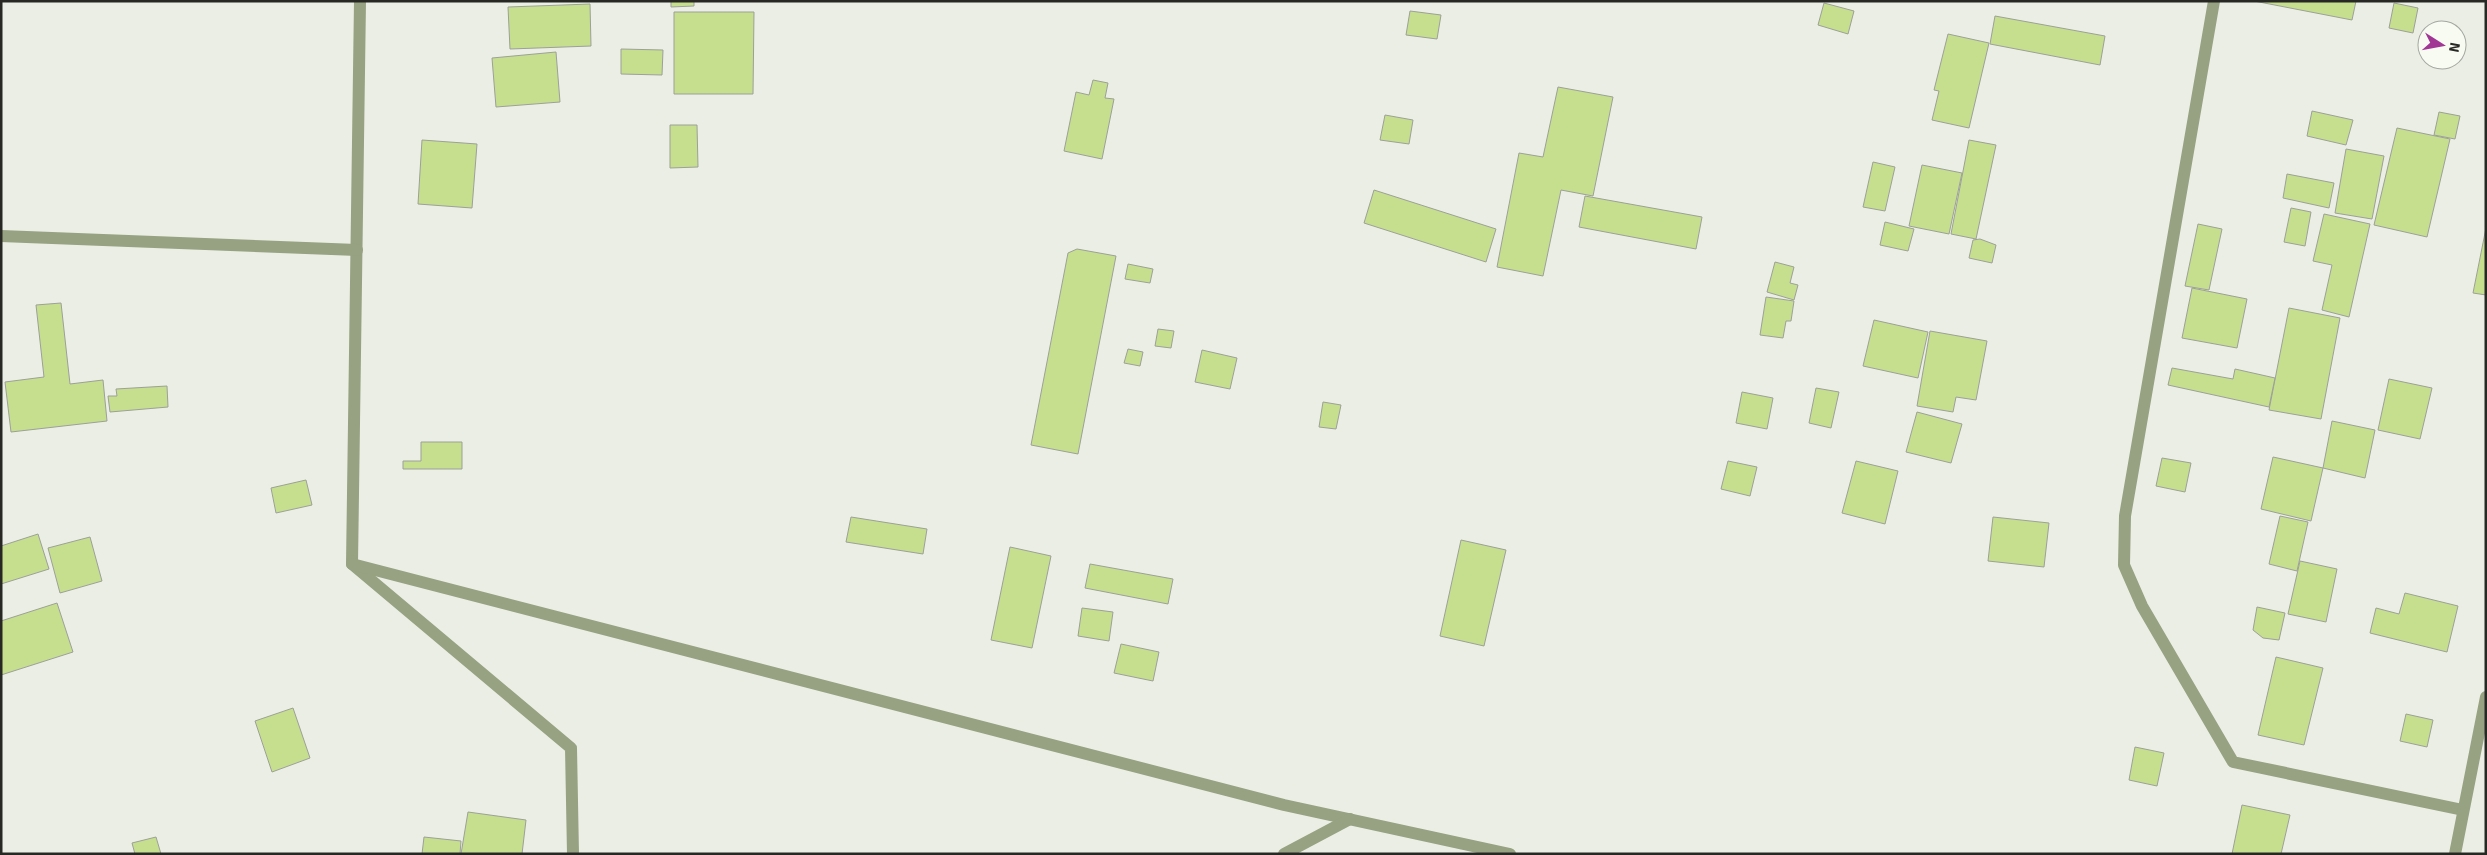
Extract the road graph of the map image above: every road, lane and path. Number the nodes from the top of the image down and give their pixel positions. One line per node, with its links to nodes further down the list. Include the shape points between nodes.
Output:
1 (360, 1): 4 (street)
2 (2214, 1): 7 (street, via 2125,516 2124,565 2142,606 2233,762)
3 (1, 236): 4 (street)
4 (357, 250): 5 (street)
5 (352, 564): 8 (street, via 1284,805); 9 (street, via 571,748)
6 (2486, 696): 7 (street)
7 (2463, 810): 12 (street)
8 (1350, 819): 10 (street); 11 (street)
9 (574, 854)
10 (1284, 854)
11 (1510, 854)
12 (2455, 854)

